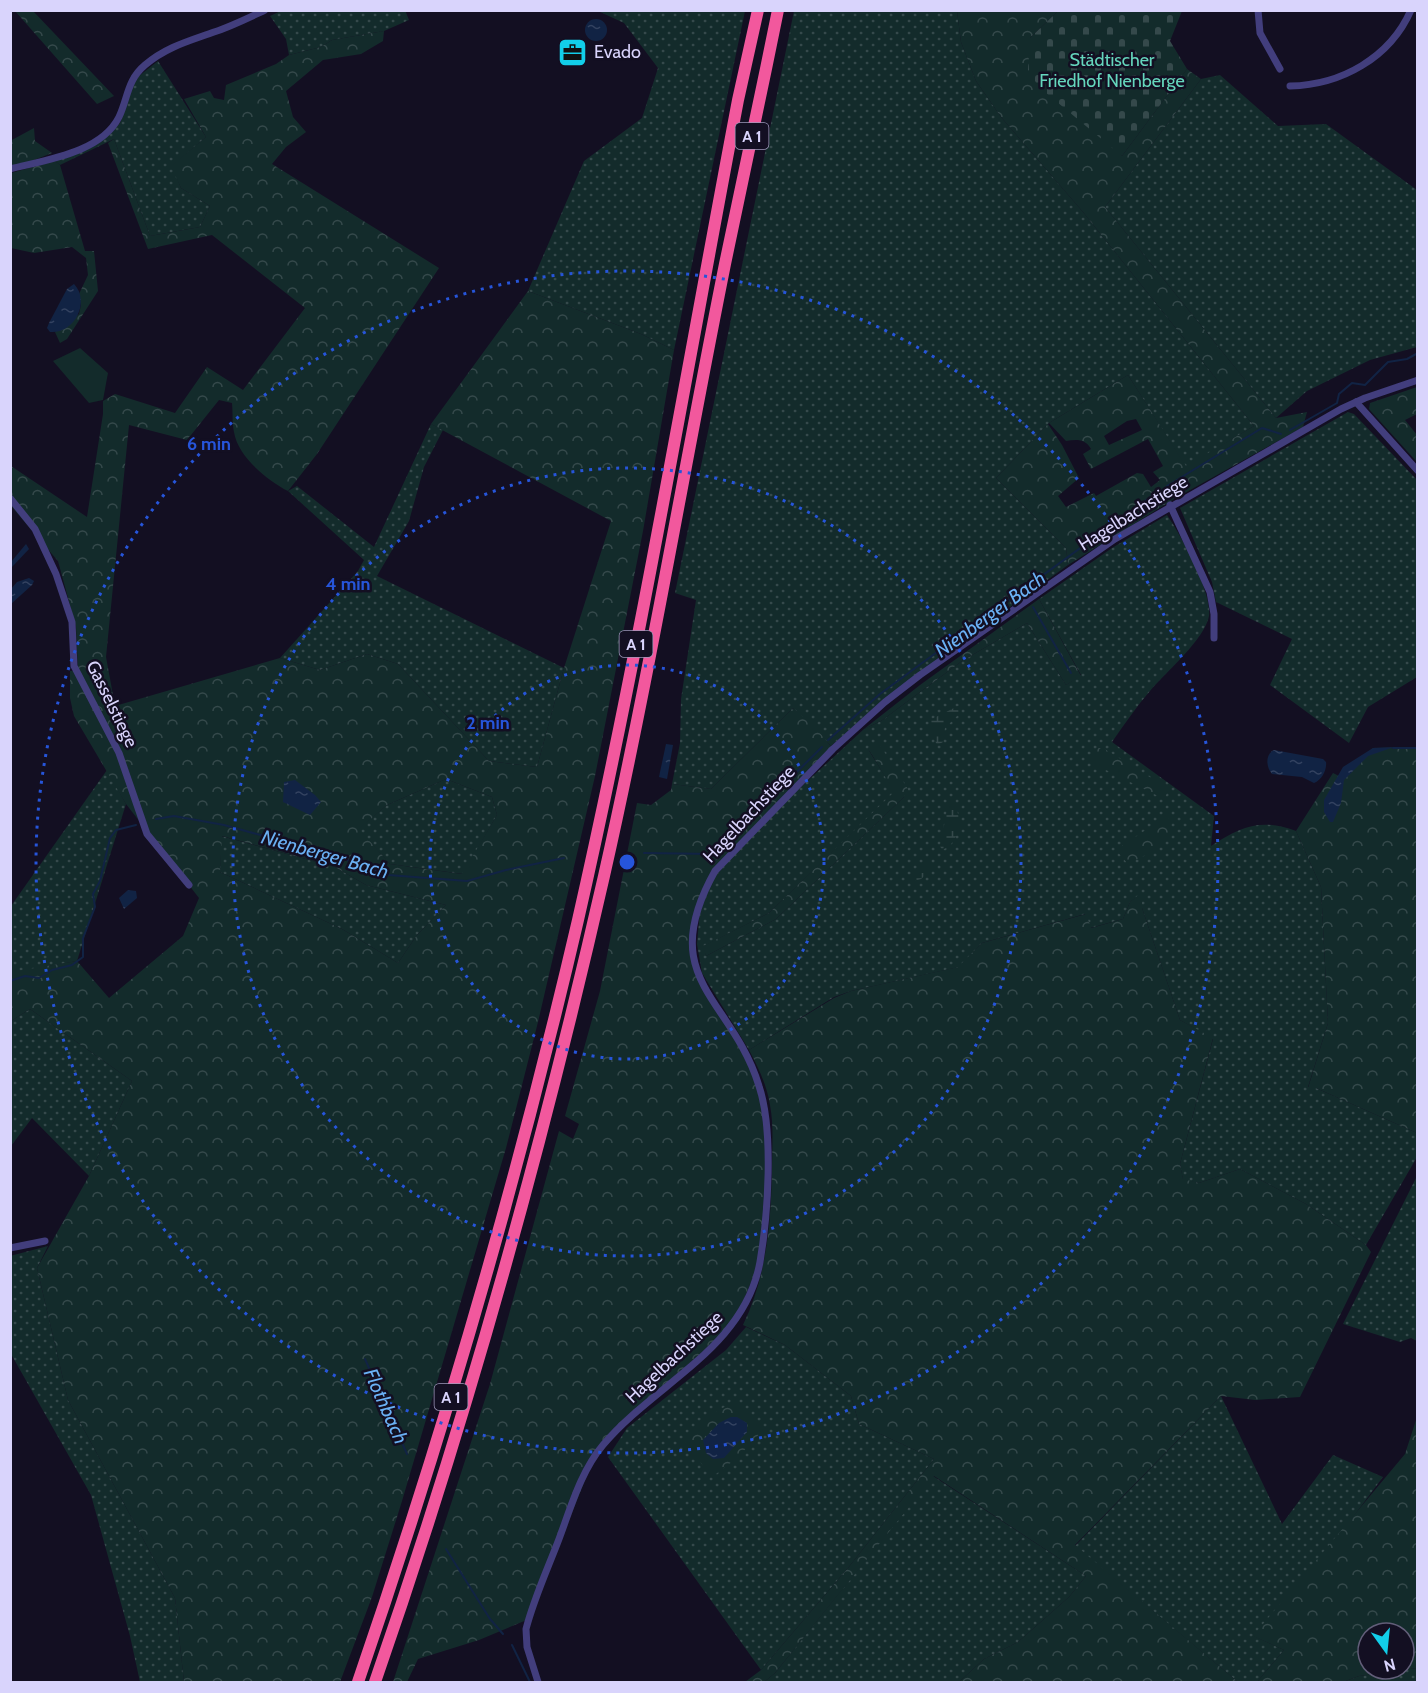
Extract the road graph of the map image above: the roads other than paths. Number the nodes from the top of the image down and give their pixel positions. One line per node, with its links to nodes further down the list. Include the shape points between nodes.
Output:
1 (265, 10): 8 (street, via 179,43 152,59 131,81 115,123 98,138 62,155)
2 (758, 10): 18 (highway, A 1, via 582,903 533,1102 445,1416)
3 (778, 10): 19 (highway, A 1, via 627,771 547,1113 468,1394)
4 (1258, 10): 6 (street, via 1260,33)
5 (1411, 10): 7 (street, via 1391,44 1364,66 1326,82)
6 (1280, 69)
7 (1290, 86)
8 (10, 169)
9 (1418, 380): 10 (street, Hagelbachstiege)
10 (1356, 402): 11 (street); 13 (street, Hagelbachstiege)
11 (1418, 471)
12 (10, 498): 15 (street, Gasselstiege, via 35,529 56,574 72,622 74,666 119,753 147,834)
13 (1170, 506): 14 (street, via 1210,592); 20 (street, Hagelbachstiege, via 1050,582 885,702 724,858 705,887 693,933 698,975 753,1071 766,1114 767,1163 759,1263 744,1308 727,1333 611,1436 587,1470 526,1629 526,1647)
14 (1214, 638)
15 (189, 885)
16 (45, 1241): 17 (street)
17 (10, 1248)
18 (358, 1683)
19 (375, 1683)
20 (538, 1683)

